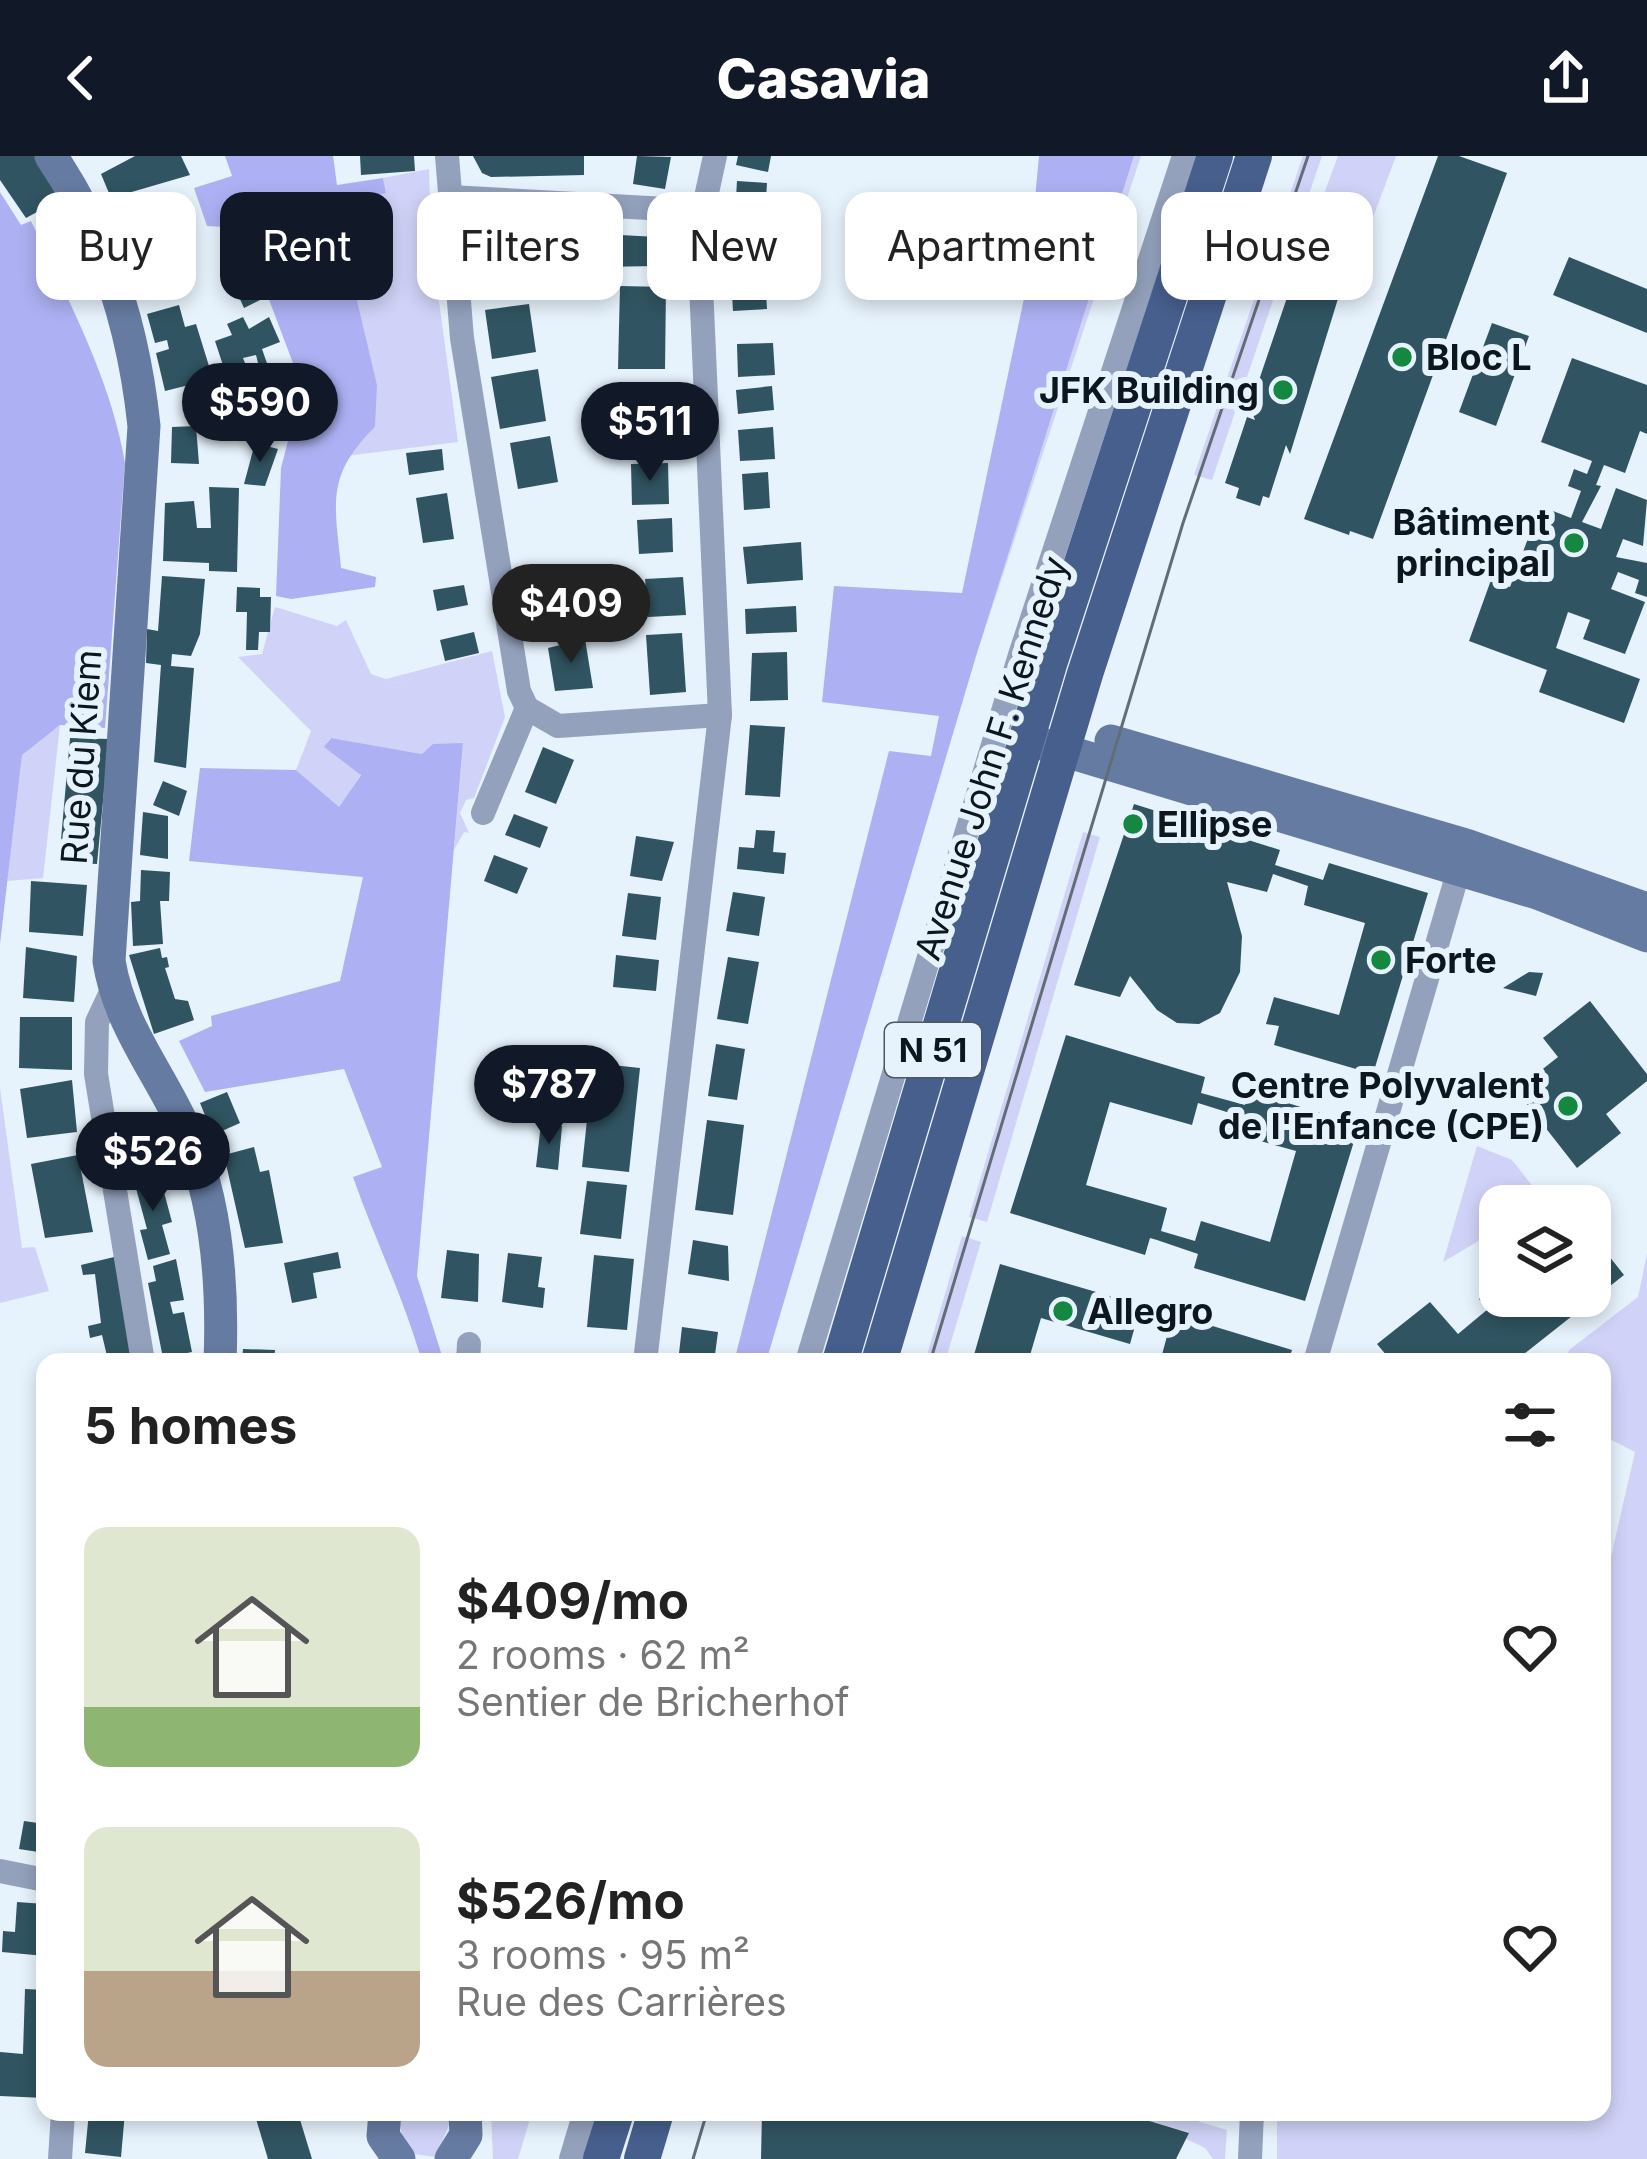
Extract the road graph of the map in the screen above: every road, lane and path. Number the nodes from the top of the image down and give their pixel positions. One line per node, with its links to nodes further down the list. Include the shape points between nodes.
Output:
1 (51, 156): 19 (main road, Rue du Kiem, via 120,300 144,426 109,899)
2 (448, 156): 7 (street)
3 (715, 156): 8 (street)
4 (1184, 156): 23 (street, Avenue John F. Kennedy, via 1020,655)
5 (1215, 156): 13 (main road, Avenue John F. Kennedy / N 51)
6 (1254, 156): 14 (main road, Avenue John F. Kennedy / N 51)
7 (450, 192)
8 (707, 192)
9 (459, 300): 11 (street)
10 (701, 300): 12 (street)
11 (527, 708): 12 (street, via 558,726); 15 (street)
12 (720, 715): 22 (street)
13 (1029, 728): 14 (main road); 24 (main road, Avenue John F. Kennedy / N 51)
14 (1068, 740): 16 (main road); 25 (main road, Avenue John F. Kennedy / N 51)
15 (483, 813)
16 (1463, 857): 17 (main road); 18 (main road); 26 (street)
17 (1647, 909)
18 (1647, 936)
19 (113, 988): 20 (street, via 97,1022 96,1074); 21 (main road, Rue du Kiem, via 198,1164 218,1257)
20 (142, 1353)
21 (220, 1353)
22 (646, 1353)
23 (811, 1353)
24 (843, 1353)
25 (882, 1353)
26 (1318, 1353)
27 (0, 1871): 28 (street)
28 (36, 1878)
29 (62, 2121): 34 (street)
30 (582, 2121): 35 (street)
31 (613, 2121): 36 (main road)
32 (653, 2121): 37 (main road)
33 (1252, 2121): 38 (street)
34 (60, 2159)
35 (571, 2159)
36 (602, 2159)
37 (642, 2159)
38 (1250, 2159)

